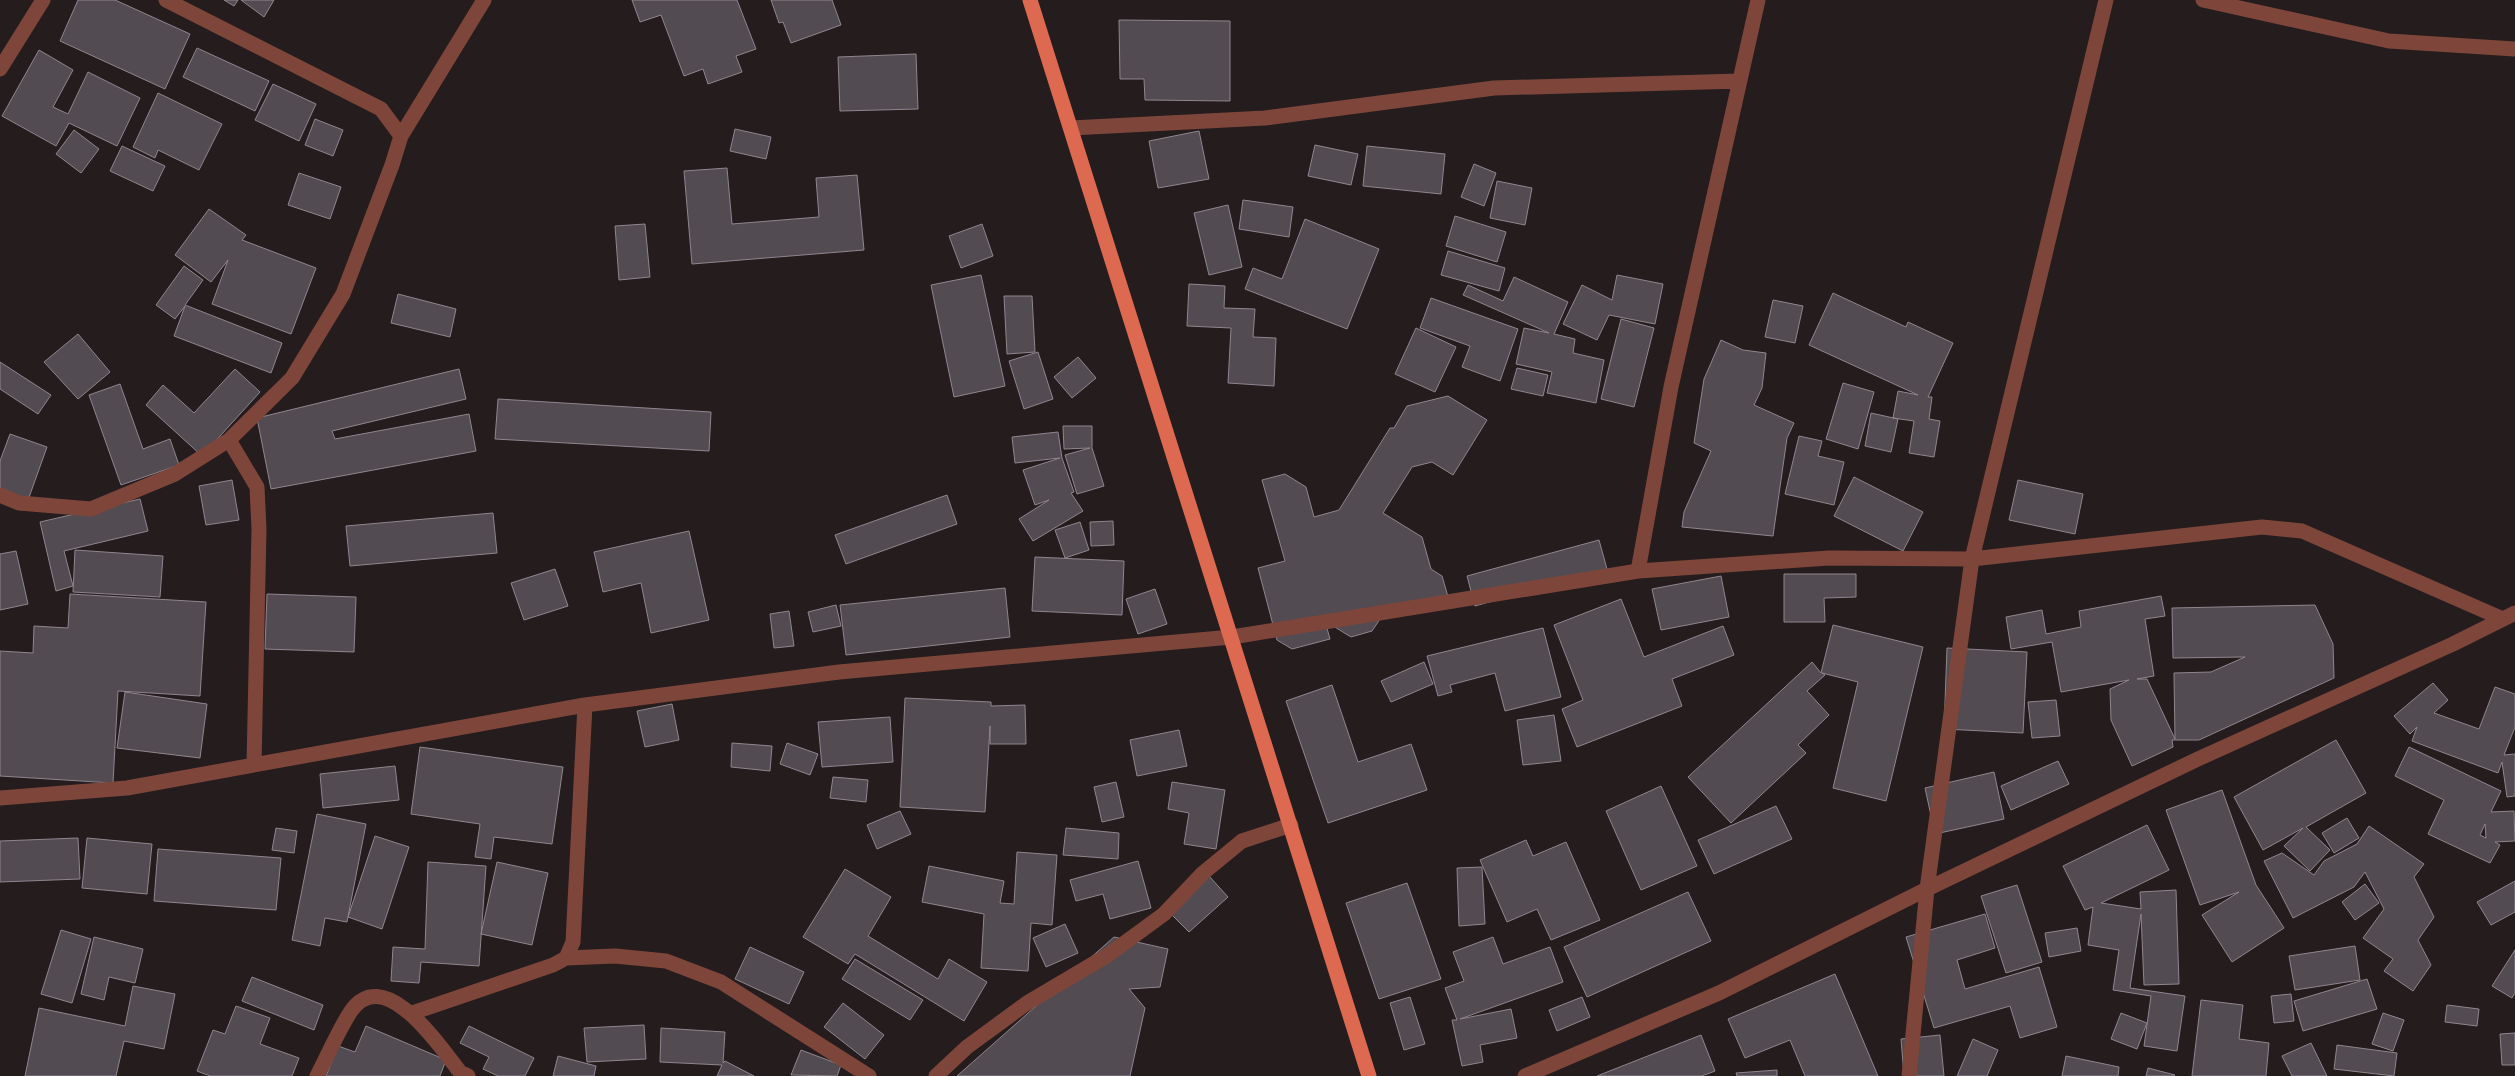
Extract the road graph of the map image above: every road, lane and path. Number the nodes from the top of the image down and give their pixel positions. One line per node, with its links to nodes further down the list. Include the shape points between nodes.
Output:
1 (43, 0): 9 (street)
2 (166, 0): 12 (street, via 381,109)
3 (484, 0): 12 (street)
4 (1030, 0): 11 (main road)
5 (1758, 0): 10 (street)
6 (2106, 0): 15 (street)
7 (2203, 0): 8 (street, via 2389,41)
8 (2515, 49)
9 (0, 69)
10 (1739, 81): 11 (street, via 1494,88 1265,118); 16 (street, via 1671,387)
11 (1071, 128): 18 (main road)
12 (401, 136): 13 (street, via 343,294 292,378)
13 (229, 440): 14 (street, via 175,474 91,509 19,503); 20 (street, via 257,488)
14 (0, 495)
15 (1972, 559): 16 (street, via 1829,558); 17 (street, via 2262,527 2302,531); 23 (street)
16 (1638, 571): 18 (street)
17 (2509, 616): 23 (street, via 2200,758)
18 (1232, 637): 19 (street, via 839,672); 22 (main road)
19 (585, 705): 20 (street); 24 (street, via 573,942)
20 (254, 765): 21 (street, via 127,788)
21 (0, 798)
22 (1291, 825): 29 (street, via 1242,841 1203,873 1164,914 1108,955 1027,1003 967,1047); 30 (main road)
23 (1927, 889): 31 (street, via 1719,993); 32 (street)
24 (566, 958): 25 (street); 28 (street, via 615,956 666,961 721,982)
25 (412, 1013): 26 (street, via 384,997 364,999 352,1010); 27 (street, via 460,1072)
26 (318, 1076)
27 (468, 1076)
28 (869, 1076)
29 (936, 1076)
30 (1369, 1076)
31 (1526, 1076)
32 (1909, 1076)

